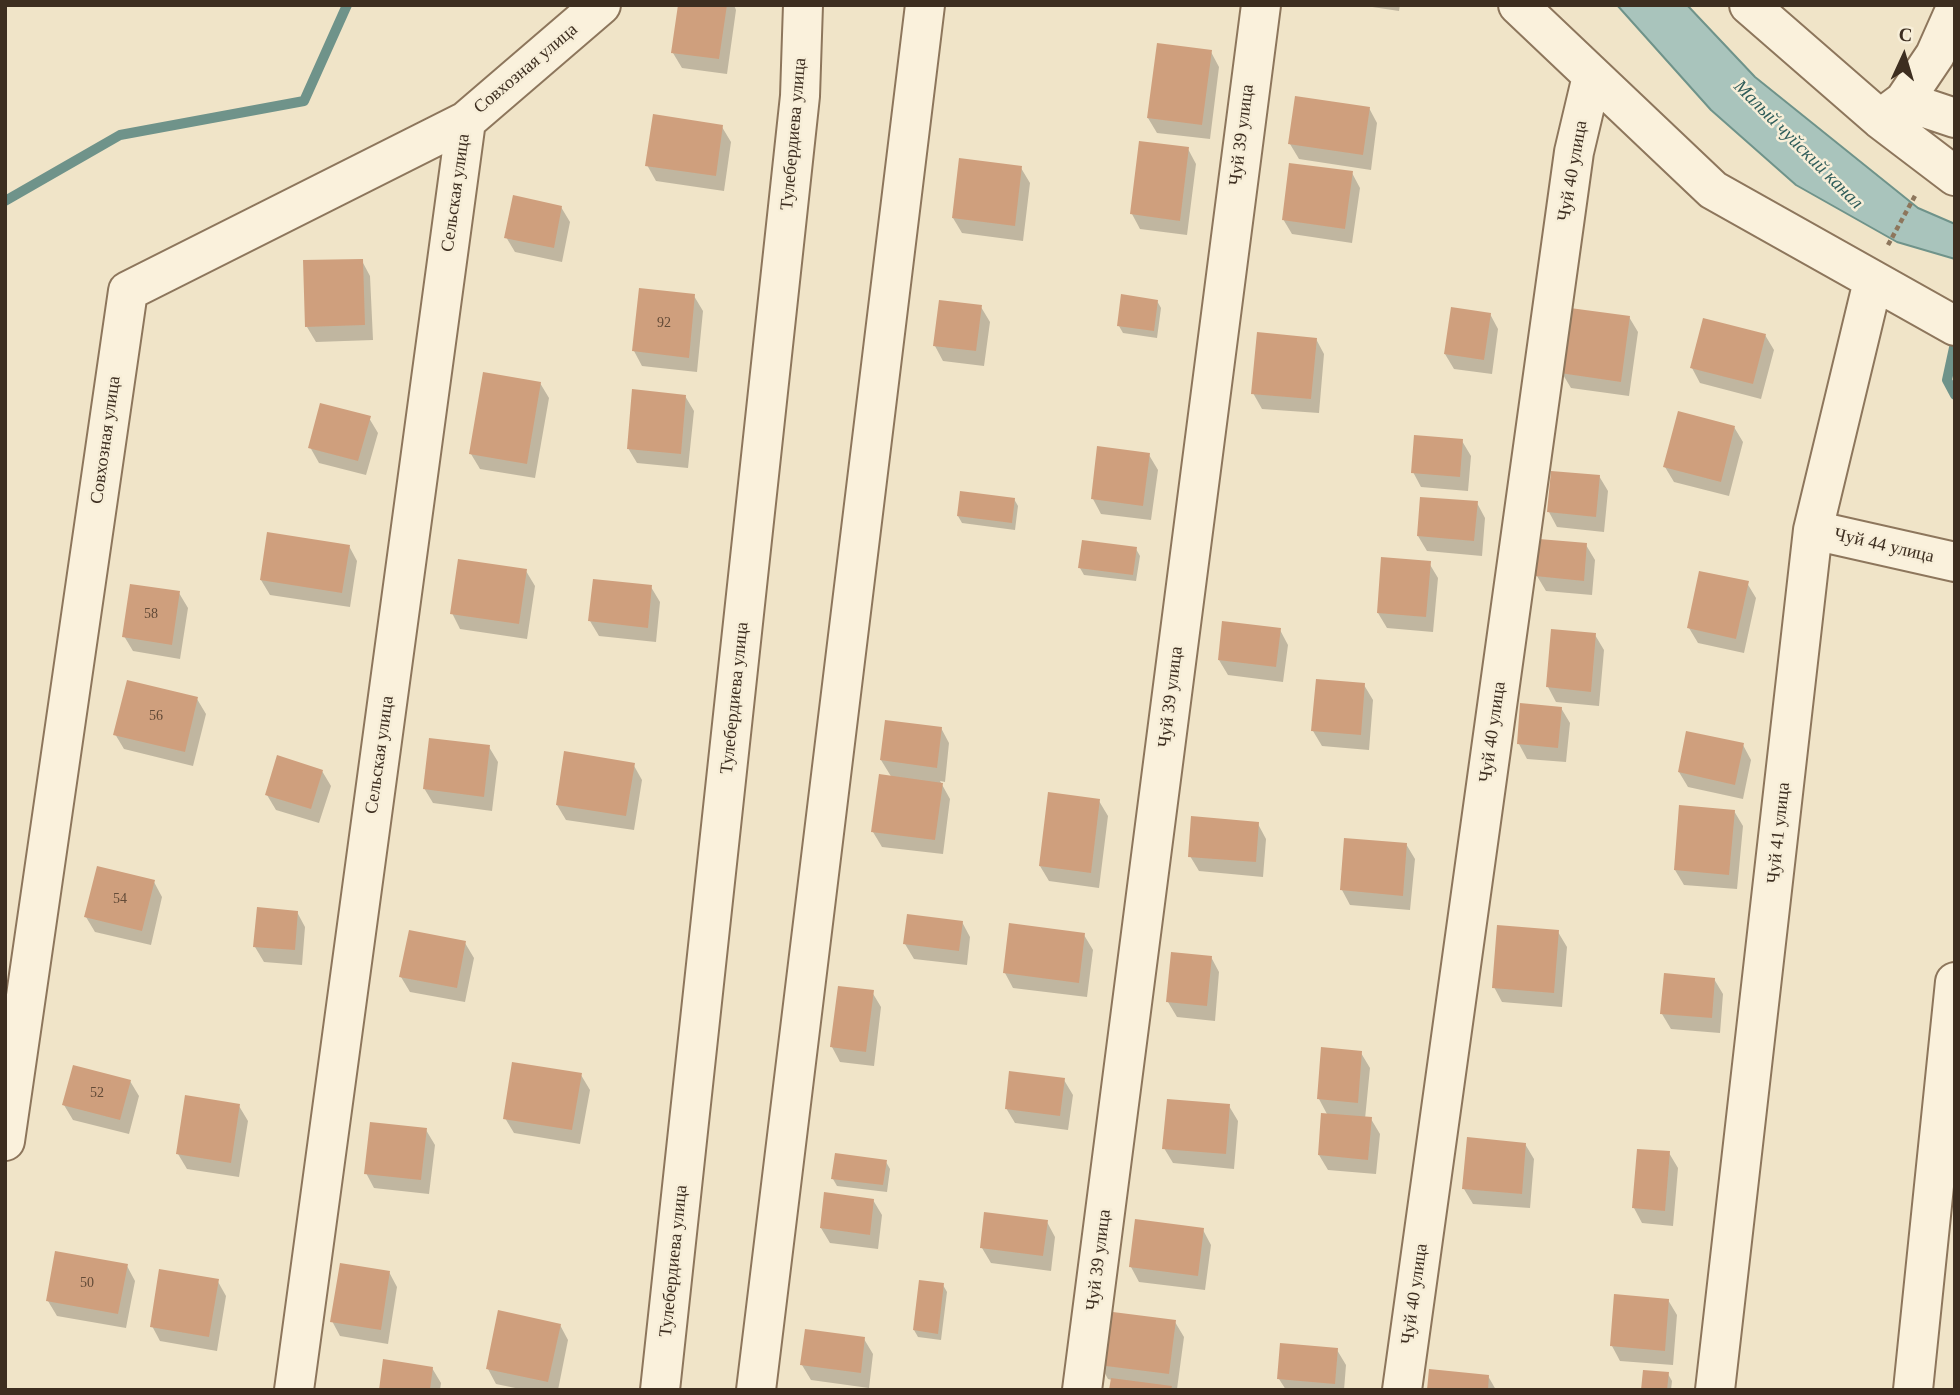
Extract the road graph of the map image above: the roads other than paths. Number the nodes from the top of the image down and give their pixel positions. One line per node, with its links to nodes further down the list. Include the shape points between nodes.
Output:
1 (601, 5): 11 (street, Совхозная улица)
2 (803, 5): 20 (street, Тулебердиева улица, via 800,96)
3 (925, 5): 21 (street)
4 (1261, 5): 22 (street, Чуй 39 улица)
5 (1518, 5): 8 (street)
6 (1749, 5): 9 (street)
7 (1955, 10): 9 (street, via 1935,55)
8 (1592, 76): 13 (street, via 1713,190); 23 (street, Чуй 40 улица, via 1574,152)
9 (1892, 110): 10 (street); 12 (street)
10 (1955, 118)
11 (466, 121): 18 (street, Совхозная улица, via 128,291); 19 (street, Сельская улица)
12 (1937, 181)
13 (1879, 266): 14 (street); 15 (street, Чуй 41 улица)
14 (1955, 326)
15 (1813, 530): 16 (street, Чуй 44 улица); 24 (street, Чуй 41 улица)
16 (1955, 562)
17 (1955, 982): 25 (street)
18 (5, 1141)
19 (294, 1390)
20 (660, 1390)
21 (756, 1390)
22 (1083, 1390)
23 (1402, 1390)
24 (1715, 1390)
25 (1913, 1390)

